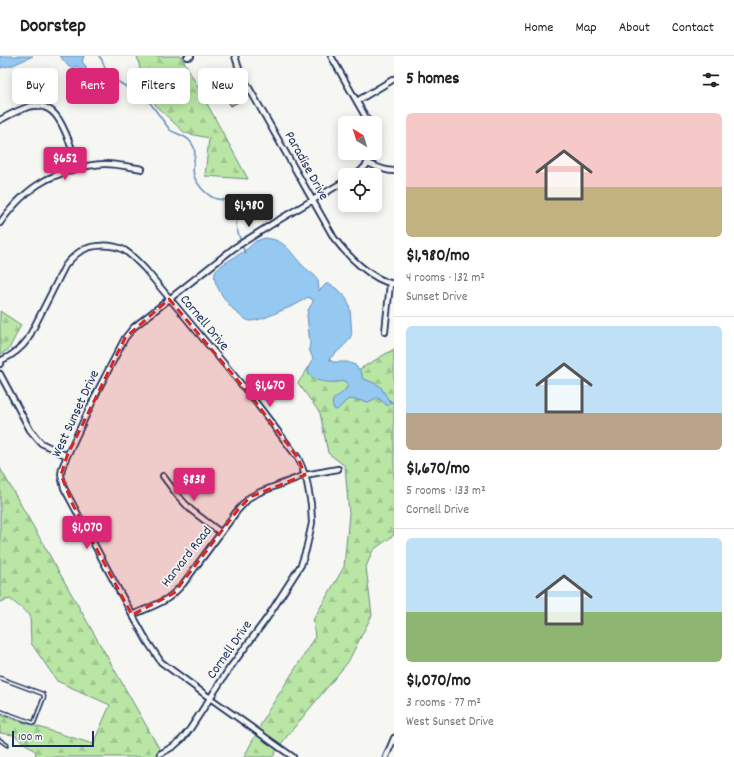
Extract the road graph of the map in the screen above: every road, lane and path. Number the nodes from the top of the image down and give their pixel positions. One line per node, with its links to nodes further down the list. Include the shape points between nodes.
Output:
1 (236, 56): 14 (street, Paradise Drive, via 240,72)
2 (331, 56): 4 (street)
3 (394, 79): 4 (street)
4 (357, 101): 5 (street)
5 (365, 116)
6 (0, 120): 9 (street, via 29,107 40,106 54,112)
7 (369, 160): 8 (street)
8 (368, 163): 10 (street); 12 (street)
9 (80, 167): 11 (street, via 107,164); 15 (street, via 49,178 26,193)
10 (364, 168)
11 (142, 169)
12 (394, 171)
13 (338, 185): 14 (street, West Sunset Drive)
14 (312, 200): 16 (street, Paradise Drive, via 334,238 351,258 375,277); 17 (street, West Sunset Drive, via 234,248)
15 (0, 222)
16 (392, 284): 18 (street)
17 (169, 299): 19 (street, Cornell Drive, via 145,269 124,250 113,246 96,246 82,250 65,266 22,348 2,360); 21 (street, West Sunset Drive, via 134,327 126,338); 24 (street, Cornell Drive, via 251,396 298,458)
18 (384, 332)
19 (0, 364)
20 (0, 374): 21 (street, via 30,430 42,443)
21 (67, 456): 26 (street, West Sunset Drive, via 61,475 64,488)
22 (338, 469): 24 (street, Harvard Road)
23 (163, 476): 25 (street, via 191,510)
24 (305, 476): 25 (street, Harvard Road, via 250,497 236,510); 28 (street, Cornell Drive, via 312,523 301,565)
25 (220, 532): 26 (street, Harvard Road, via 174,593 158,604)
26 (132, 615): 28 (street, West Sunset Drive, via 161,662)
27 (0, 678): 29 (lane, via 43,694 44,697 34,723)
28 (210, 698): 33 (street, Cornell Drive, via 182,739); 34 (street, West Sunset Drive)
29 (0, 710)
30 (394, 738): 35 (street)
31 (0, 740): 32 (lane)
32 (7, 745)
33 (160, 754)
34 (293, 757)
35 (386, 757)

